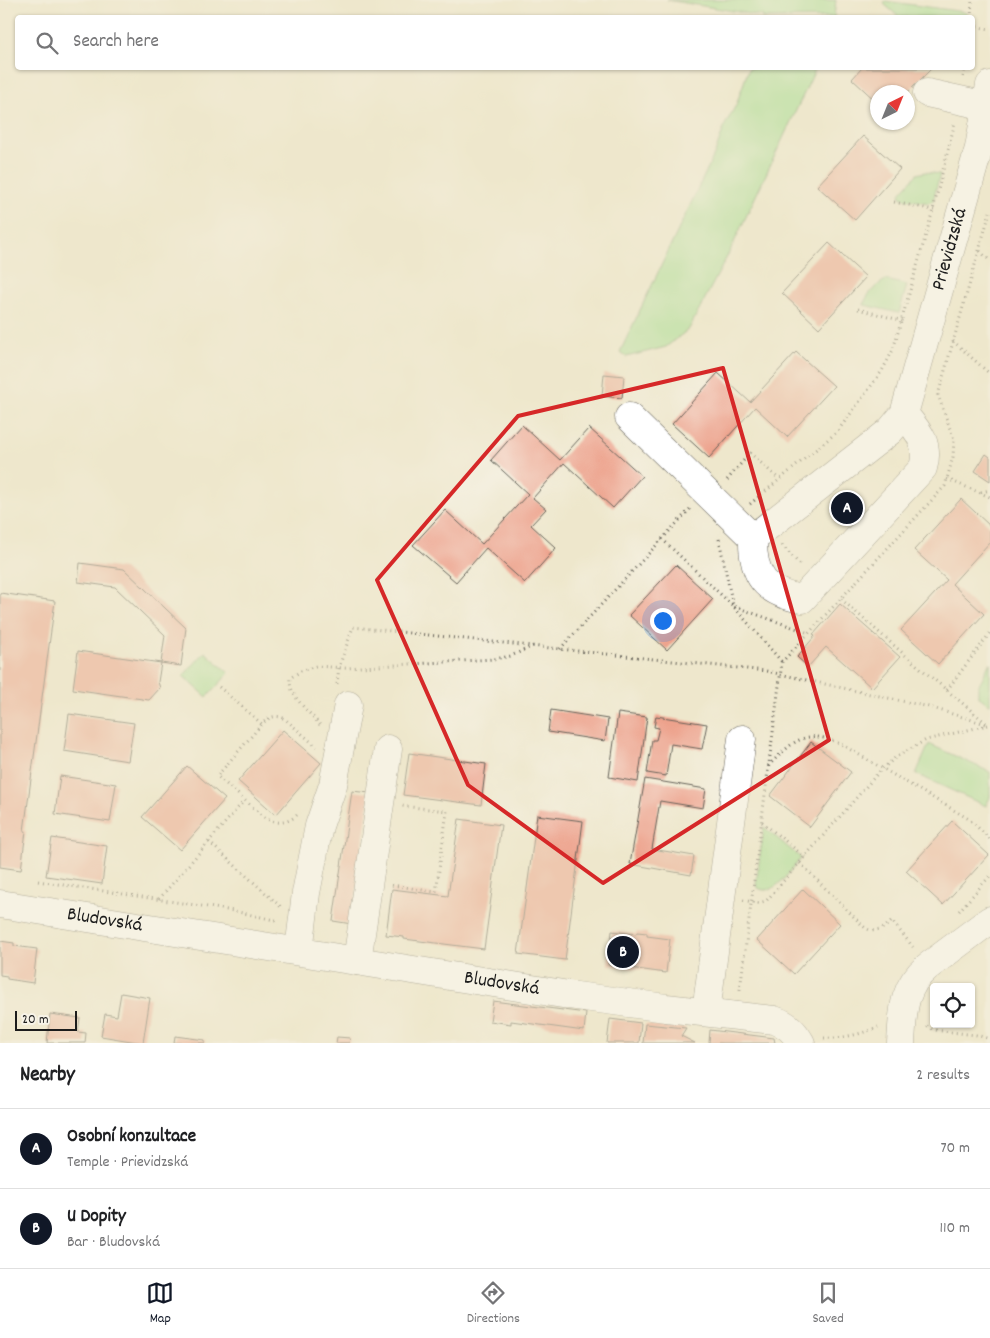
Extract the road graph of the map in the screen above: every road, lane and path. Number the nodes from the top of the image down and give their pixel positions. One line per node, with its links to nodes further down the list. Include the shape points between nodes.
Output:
1 (972, 0): 2 (path)
2 (972, 15)
3 (975, 26): 4 (path)
4 (990, 29)
5 (965, 70): 8 (path)
6 (927, 93): 8 (street)
7 (988, 95): 8 (street); 11 (street, Prievidzská, via 979,148)
8 (960, 100): 10 (path)
9 (894, 202): 10 (path)
10 (933, 210): 11 (path); 13 (path)
11 (961, 215): 14 (street, Prievidzská)
12 (858, 309): 13 (path)
13 (901, 320): 14 (path); 20 (path, via 887,362 847,419)
14 (928, 326): 17 (street, Prievidzská)
15 (953, 342): 16 (path)
16 (990, 374)
17 (904, 414): 19 (street, via 924,442 926,457); 27 (street, Prievidzská, via 890,431)
18 (629, 417): 23 (street)
19 (923, 468): 22 (path); 29 (street)
20 (779, 479): 23 (path, via 750,453); 25 (path)
21 (990, 490): 22 (path)
22 (979, 493): 24 (path)
23 (711, 497): 27 (street); 28 (path, via 700,510 691,508)
24 (990, 497)
25 (750, 504)
26 (719, 536): 30 (path)
27 (765, 538): 29 (path); 29 (street, via 753,557 768,586 778,593 802,598)
28 (662, 539): 30 (path); 34 (path)
29 (819, 581): 39 (path)
30 (733, 606): 31 (path); 35 (path)
31 (809, 633)
32 (990, 634): 39 (path)
33 (534, 646): 34 (path); 36 (path, via 494,659); 36 (path, via 353,626)
34 (560, 649): 37 (path)
35 (782, 662)
36 (339, 668): 40 (path); 43 (path, via 316,666 290,678 292,690)
37 (780, 674): 42 (path, via 929,706); 47 (path)
38 (219, 687): 41 (path)
39 (947, 690): 42 (path)
40 (342, 696): 65 (street, via 333,785 317,835)
41 (262, 724): 45 (path, via 279,716); 49 (path, via 217,776)
42 (989, 725): 48 (path, via 926,740 896,757)
43 (323, 728)
44 (742, 739): 71 (street)
45 (320, 749)
46 (388, 749): 50 (street)
47 (768, 766): 48 (path, via 793,742 815,737 839,743); 52 (path)
48 (883, 769): 53 (path, via 969,819); 55 (path)
49 (244, 801): 51 (path, via 265,818 278,823 291,820); 54 (path)
50 (380, 803): 58 (path, via 447,811 436,892 390,884); 67 (street)
51 (303, 810)
52 (762, 822): 55 (path); 60 (path)
53 (990, 839)
54 (209, 842): 59 (path); 62 (path)
55 (805, 857): 56 (path)
56 (800, 863): 60 (path, via 766,901); 66 (path, via 869,931 886,927 892,921)
57 (990, 876): 63 (path, via 958,913)
58 (388, 893)
59 (159, 899)
60 (751, 902): 69 (path)
61 (0, 904): 65 (street, Bludovská)
62 (285, 910)
63 (962, 917)
64 (990, 920): 76 (street, via 912,982 904,1005)
65 (299, 951): 67 (street, Bludovská)
66 (916, 951)
67 (356, 960): 71 (street, Bludovská, via 569,995)
68 (732, 987): 69 (path)
69 (740, 990): 70 (path)
70 (744, 994)
71 (706, 1012): 74 (street, Bludovská, via 783,1023)
72 (881, 1025): 74 (path, via 855,1034)
73 (924, 1025): 75 (path, via 934,1030)
74 (810, 1039)
75 (990, 1039)
76 (901, 1043)

